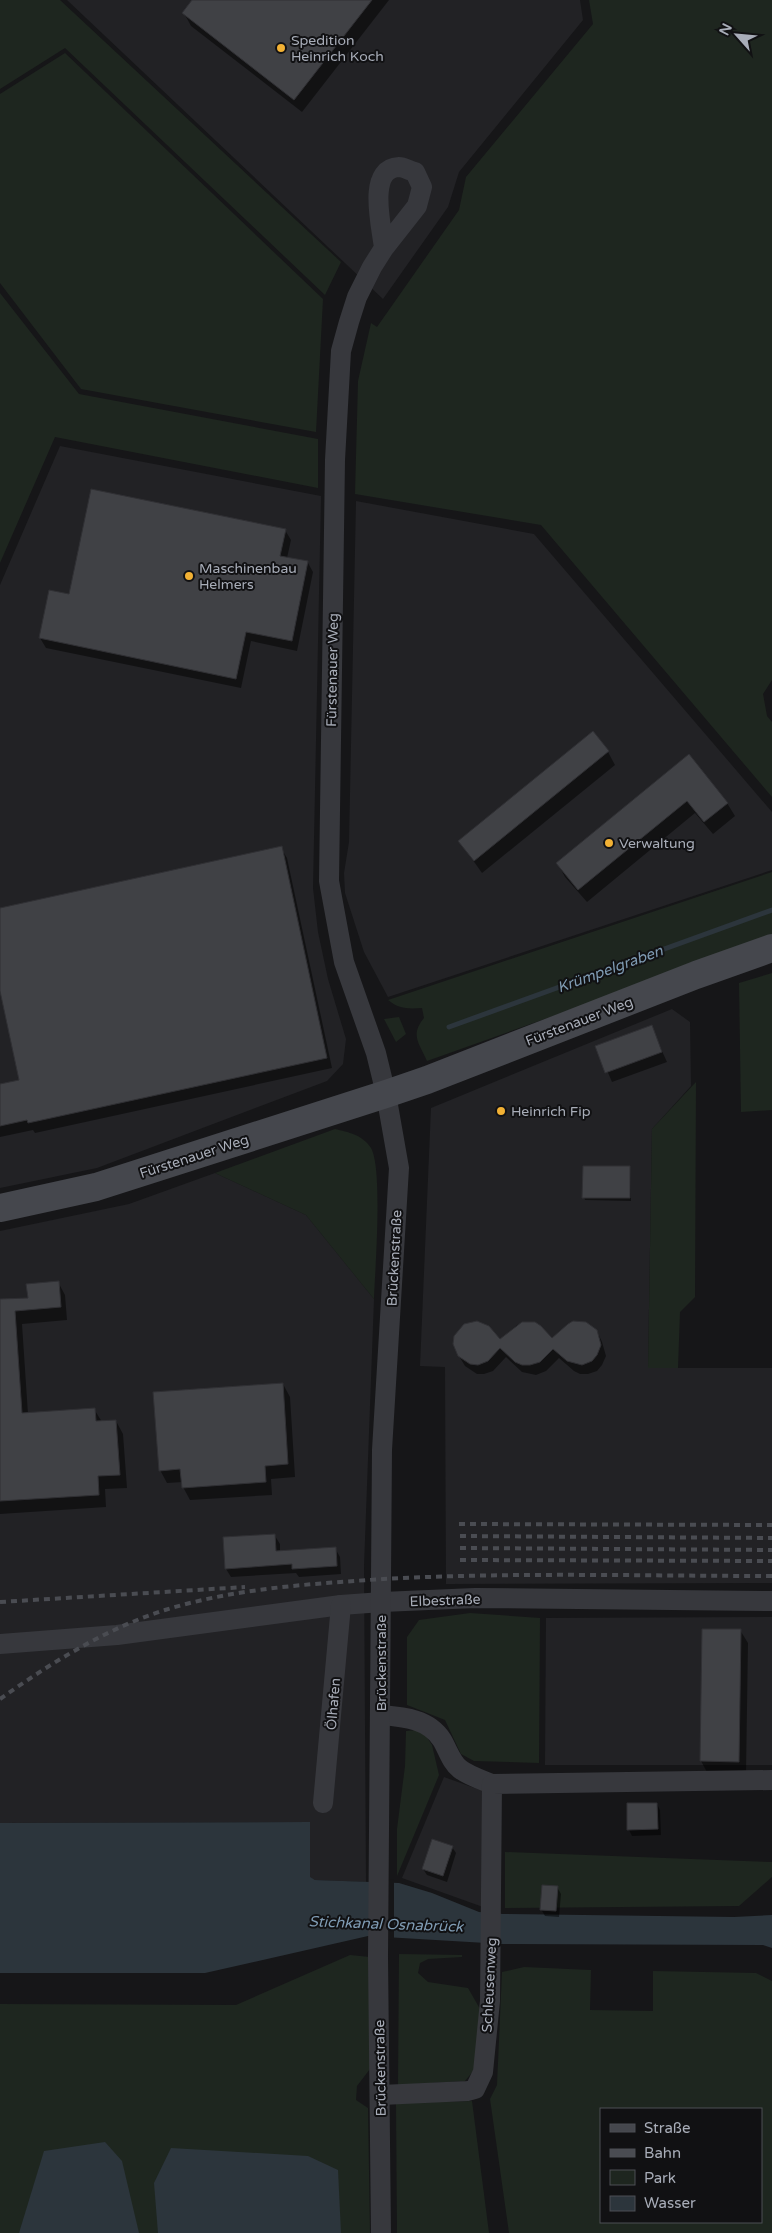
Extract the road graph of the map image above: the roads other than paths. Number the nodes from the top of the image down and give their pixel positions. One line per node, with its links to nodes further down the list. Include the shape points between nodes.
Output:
1 (384, 248): 3 (street, Fürstenauer Weg, via 357,297 341,351 335,460 329,881 344,962 376,1053)
2 (772, 948): 3 (street, Fürstenauer Weg)
3 (386, 1094): 4 (street, Fürstenauer Weg, via 96,1187); 6 (street, Brückenstraße, via 399,1168 382,1450)
4 (0, 1208)
5 (772, 1601): 6 (street, Elbestraße, via 475,1598)
6 (382, 1602): 7 (street, Elbestraße); 9 (street, Brückenstraße)
7 (342, 1605): 8 (street, Elbestraße, via 117,1635); 12 (street, Ölhafen)
8 (0, 1644)
9 (381, 1715): 11 (street, via 401,1716 431,1727 460,1769); 13 (street, Brückenstraße, via 378,1874)
10 (772, 1780): 11 (street)
11 (492, 1784): 13 (street, Schleusenweg, via 492,1944 483,2072 475,2089 468,2091)
12 (323, 1802)
13 (381, 2095): 14 (street, Brückenstraße)
14 (381, 2233)

